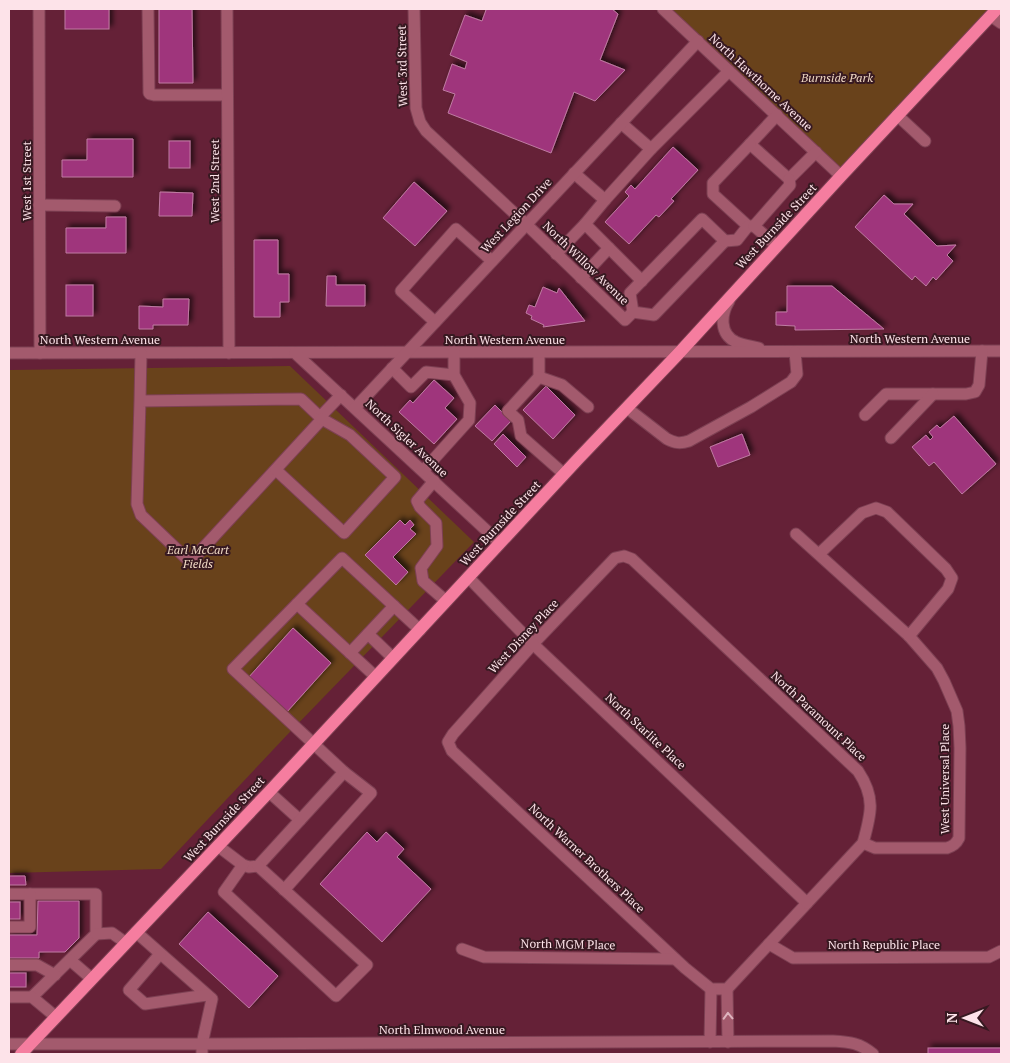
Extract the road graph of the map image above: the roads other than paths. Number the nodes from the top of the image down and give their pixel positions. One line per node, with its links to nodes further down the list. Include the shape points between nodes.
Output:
1 (39, 9): 22 (street, West 1st Street)
2 (148, 9): 9 (street, via 148,93)
3 (227, 9): 9 (street, West 2nd Street)
4 (414, 9): 12 (street, West 3rd Street, via 415,95)
5 (663, 9): 7 (street, North Hawthorne Avenue)
6 (996, 16): 11 (main road, West Burnside Street)
7 (698, 41): 8 (street, North Hawthorne Avenue); 13 (street, West Legion Drive)
8 (729, 70): 10 (street, North Hawthorne Avenue); 16 (street)
9 (227, 95): 48 (street, West 2nd Street)
10 (777, 116): 15 (street); 17 (street, North Hawthorne Avenue)
11 (897, 116): 14 (street); 19 (main road, West Burnside Street)
12 (420, 122): 24 (street, North Willow Avenue, via 426,132)
13 (621, 123): 16 (street); 18 (street, West Legion Drive)
14 (926, 141)
15 (750, 144): 20 (street); 26 (street, via 713,183 713,194)
16 (651, 149): 21 (street)
17 (816, 152): 19 (street, North Hawthorne Avenue); 20 (street)
18 (574, 173): 21 (street); 24 (street, West Legion Drive)
19 (841, 176): 28 (main road, West Burnside Street)
20 (789, 180): 26 (street, via 790,185)
21 (605, 200): 25 (street)
22 (40, 205): 23 (street); 46 (street, West 1st Street)
23 (115, 206)
24 (526, 224): 30 (street, North Willow Avenue); 31 (street, West Legion Drive)
25 (585, 224): 29 (street); 30 (street)
26 (751, 226): 27 (street, via 737,240); 28 (street)
27 (725, 241): 33 (street, via 702,219); 35 (street, via 654,315)
28 (777, 246): 34 (main road, West Burnside Street)
29 (609, 248): 32 (street); 33 (street)
30 (556, 254): 32 (street, North Willow Avenue)
31 (492, 261): 36 (street, West Legion Drive); 36 (street, via 456,229 401,291)
32 (581, 278): 35 (street, North Willow Avenue, via 625,320)
33 (642, 281): 35 (street, via 630,293)
34 (733, 294): 41 (main road, West Burnside Street); 42 (street, via 724,309 726,334 736,342)
35 (633, 312)
36 (435, 322): 38 (street, West Legion Drive)
37 (1001, 351): 44 (street, North Western Avenue)
38 (407, 352): 39 (street, North Western Avenue); 49 (street, North Western Avenue); 50 (street, West Legion Drive)
39 (454, 352): 40 (street, North Western Avenue); 51 (street)
40 (539, 352): 41 (street, North Western Avenue); 52 (street)
41 (680, 352): 42 (street, North Western Avenue); 58 (main road, West Burnside Street)
42 (780, 352): 43 (street, North Western Avenue)
43 (795, 352): 44 (street, North Western Avenue); 58 (street, via 796,374 791,382 689,441 679,443 667,439)
44 (982, 352): 53 (street, via 979,385 975,392)
45 (9, 353): 46 (street, North Western Avenue)
46 (40, 353): 47 (street, North Western Avenue)
47 (140, 353): 48 (street, North Western Avenue); 55 (street)
48 (229, 353): 49 (street, North Western Avenue)
49 (295, 353): 54 (street, North Sigler Avenue)
50 (392, 368): 51 (street, via 411,387 426,372); 57 (street, West Legion Drive)
51 (454, 374): 63 (street, via 470,403 469,420)
52 (539, 377): 56 (street, via 562,385); 64 (street, via 508,411 518,420 521,436)
53 (933, 394): 59 (street, via 886,394); 61 (street)
54 (341, 395): 57 (street, North Sigler Avenue); 60 (street)
55 (140, 401): 60 (street, via 301,399); 62 (street, via 137,504 140,515 187,559 193,559)
56 (588, 407)
57 (355, 408): 63 (street, North Sigler Avenue)
58 (627, 408): 64 (main road, West Burnside Street)
59 (865, 415)
60 (321, 418): 62 (street); 62 (street, via 350,435 395,478 344,533)
61 (891, 438)
62 (276, 470)
63 (423, 471): 65 (street, North Sigler Avenue)
64 (564, 474): 67 (main road, West Burnside Street)
65 (434, 481): 67 (street, North Sigler Avenue); 71 (street, via 417,501 436,524 437,546 421,568 423,581)
66 (796, 534): 68 (street, West Universal Place)
67 (500, 543): 70 (main road, West Burnside Street)
68 (819, 554): 76 (street, West Universal Place); 76 (street, via 862,513 876,508 887,512 952,578 948,589)
69 (624, 556): 77 (street, West Disney Place, via 615,558); 86 (street, North Paramount Place, via 632,559 858,771 865,781 871,806)
70 (468, 577): 71 (main road, West Burnside Street); 77 (street, North Starlite Place)
71 (446, 601): 74 (main road, West Burnside Street)
72 (297, 604): 73 (street, via 342,558); 78 (street); 82 (street, via 233,670)
73 (394, 606): 74 (street); 75 (street)
74 (420, 630): 79 (main road, West Burnside Street)
75 (368, 634): 78 (street); 79 (street)
76 (909, 636): 86 (street, West Universal Place, via 937,668 957,711 959,838 954,846 947,848 875,848)
77 (533, 644): 81 (street, West Disney Place); 93 (street, North Starlite Place)
78 (350, 653): 80 (street)
79 (393, 658): 80 (main road, West Burnside Street)
80 (376, 677): 82 (main road, West Burnside Street)
81 (448, 742): 102 (street, North Warner Brothers Place, via 452,751)
82 (314, 744): 83 (street); 84 (main road, West Burnside Street)
83 (344, 772): 85 (street); 90 (street, via 371,793)
84 (269, 792): 85 (street); 87 (main road, West Burnside Street)
85 (300, 820): 89 (street)
86 (862, 843): 93 (street, North Paramount Place)
87 (218, 846): 88 (street); 95 (main road, West Burnside Street)
88 (243, 866): 89 (street); 90 (street, via 224,892 336,996 367,965)
89 (258, 866): 90 (street)
90 (284, 890)
91 (9, 894): 92 (street)
92 (30, 894): 94 (street, via 30,927); 96 (street, via 96,894)
93 (807, 903): 98 (street, North Paramount Place)
94 (9, 927)
95 (136, 932): 97 (main road, West Burnside Street); 101 (street)
96 (96, 934): 97 (street, via 112,933); 103 (street)
97 (126, 943): 106 (main road, West Burnside Street)
98 (768, 944): 100 (street, North Republic Place, via 793,958 989,957); 108 (street, North Paramount Place)
99 (462, 949): 102 (street, North MGM Place, via 484,957)
100 (1001, 951)
101 (160, 954): 109 (street); 109 (street, via 130,990 145,1004)
102 (675, 959): 107 (street, North Warner Brothers Place)
103 (70, 960): 105 (street); 106 (street)
104 (9, 965): 105 (street, via 37,965)
105 (55, 975): 111 (street)
106 (92, 979): 112 (main road, West Burnside Street)
107 (711, 989): 108 (street); 114 (street)
108 (727, 989): 115 (street, one-way to 108)
109 (207, 995): 120 (street, via 212,999)
110 (9, 997): 111 (street)
111 (32, 997): 112 (street)
112 (56, 1017): 118 (main road, West Burnside Street)
113 (546, 1042): 114 (street, North Elmwood Avenue); 120 (street, North Elmwood Avenue); 122 (street)
114 (710, 1042): 115 (street, North Elmwood Avenue)
115 (728, 1042): 117 (street, North Elmwood Avenue)
116 (9, 1044): 118 (street, North Elmwood Avenue)
117 (753, 1048): 123 (street, North Elmwood Avenue, via 833,1041 850,1042)
118 (31, 1049): 119 (street, North Elmwood Avenue); 121 (main road, West Burnside Street)
119 (66, 1049): 120 (street, North Elmwood Avenue)
120 (202, 1049)
121 (21, 1054)
122 (546, 1054)
123 (873, 1054)

